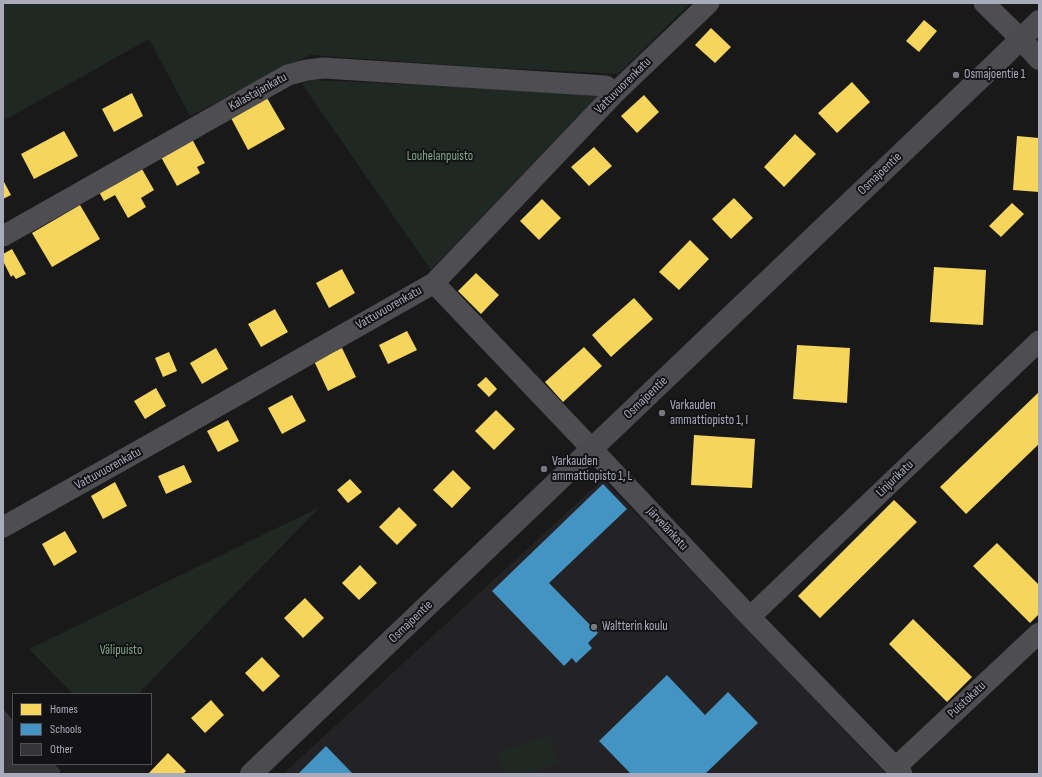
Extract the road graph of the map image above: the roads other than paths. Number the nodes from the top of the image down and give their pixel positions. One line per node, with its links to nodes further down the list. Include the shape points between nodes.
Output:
1 (709, 3): 6 (street, Vattuvuorenkatu)
2 (984, 3): 4 (street)
3 (1039, 21): 4 (street, Osmajoentie)
4 (1021, 39): 5 (street); 10 (street, Osmajoentie)
5 (1039, 58)
6 (615, 93): 7 (street, Kalastajankatu, via 606,86 324,68 307,70 288,75); 8 (street, Vattuvuorenkatu)
7 (3, 236)
8 (434, 283): 10 (street, Järvelänkatu); 11 (street, Vattuvuorenkatu)
9 (1039, 341): 12 (street, Linjurikatu)
10 (592, 449): 12 (street, Järvelänkatu); 15 (street, Osmajoentie)
11 (3, 527)
12 (750, 618): 14 (street, Järvelänkatu)
13 (1039, 633): 14 (street, Puistokatu)
14 (899, 771)
15 (251, 774)

